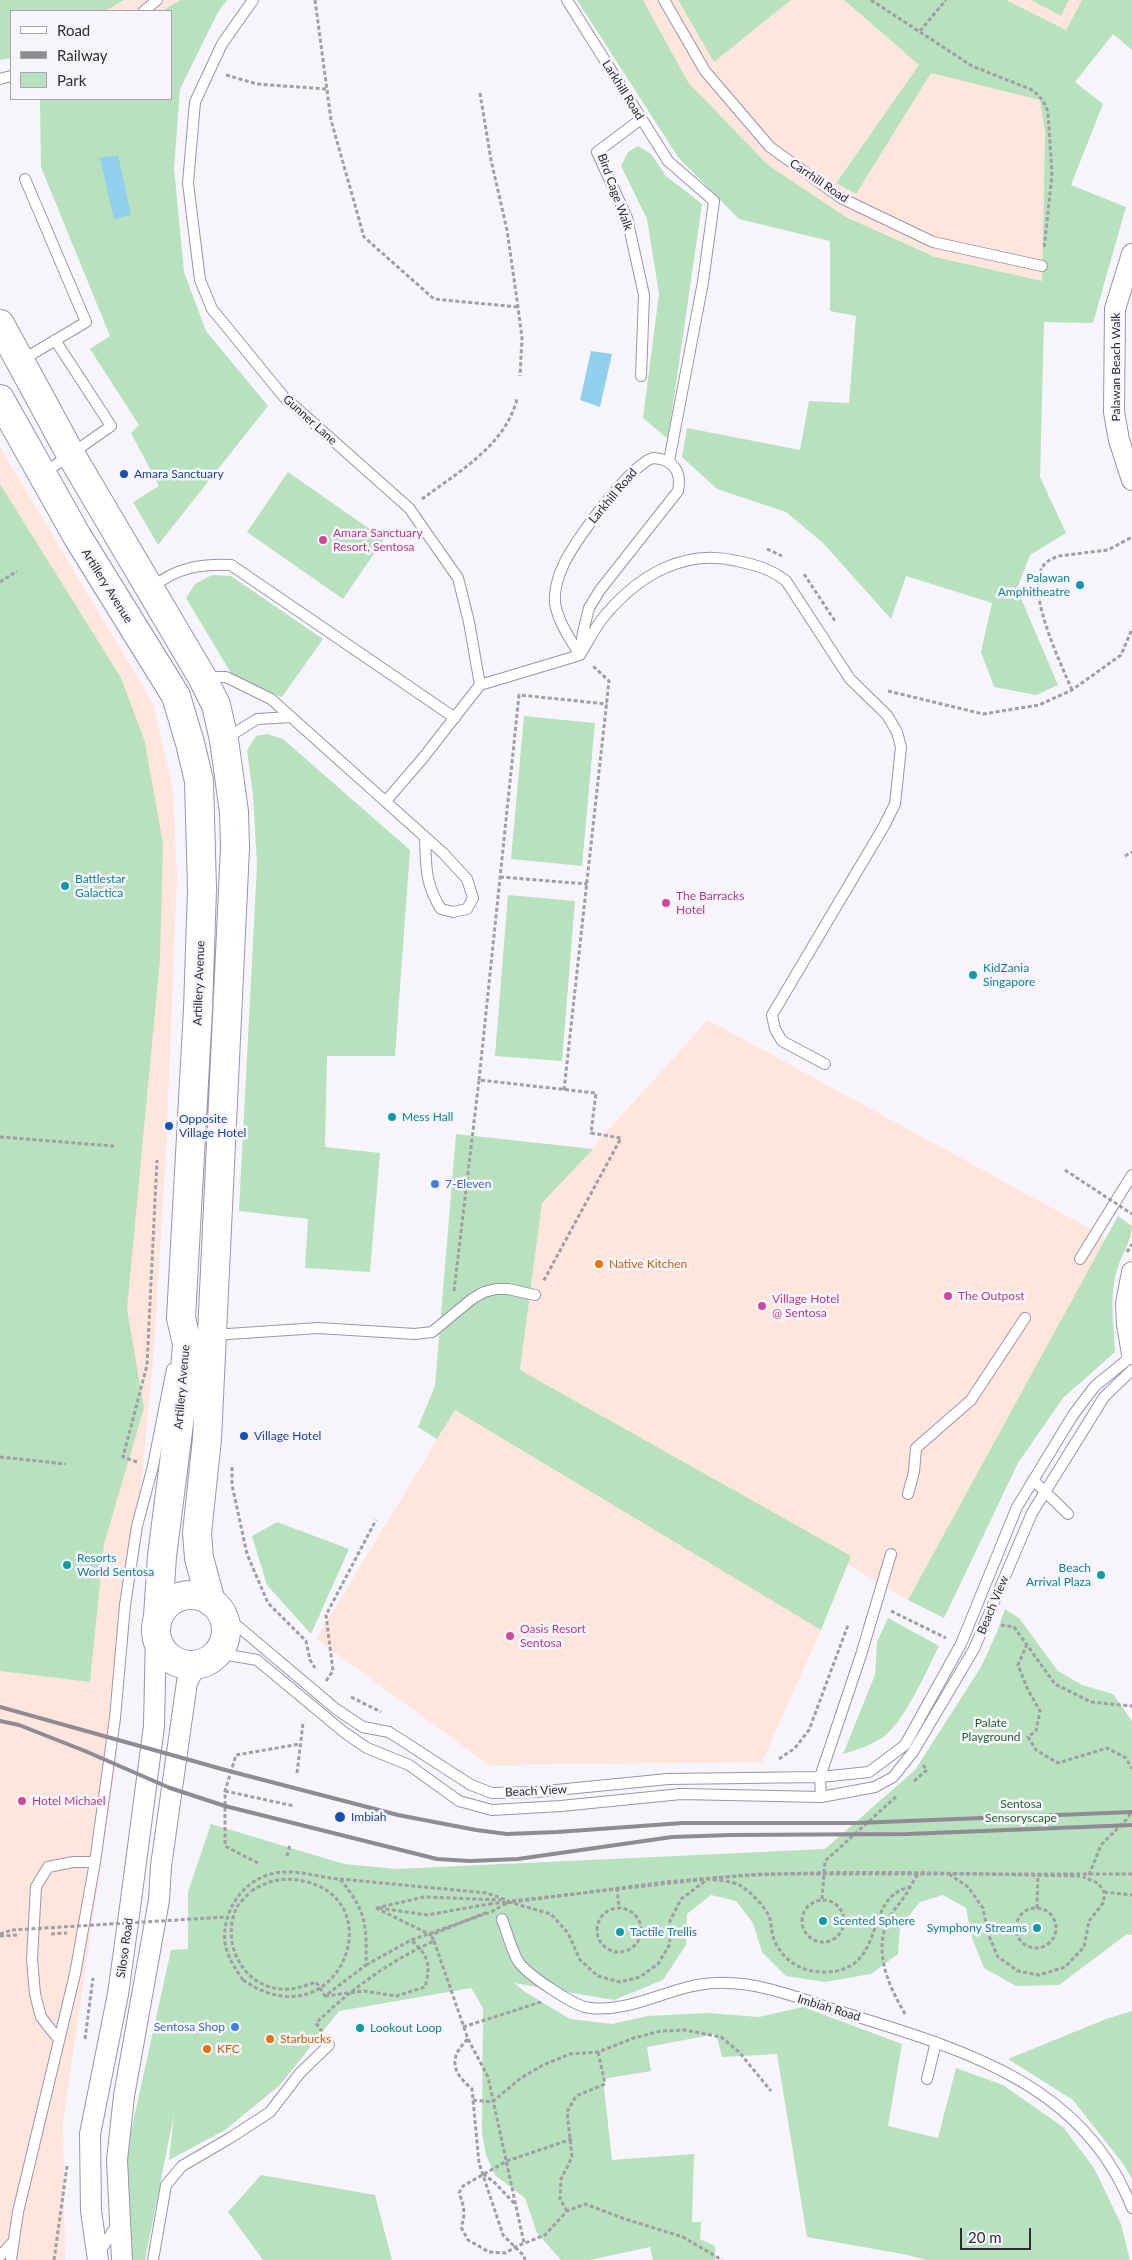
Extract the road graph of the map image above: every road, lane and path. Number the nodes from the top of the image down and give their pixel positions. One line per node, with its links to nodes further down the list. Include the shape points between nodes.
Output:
1 (157, 0): 8 (lane)
2 (253, 0): 10 (lane, Gunner Lane, via 222,44)
3 (315, 0): 11 (path)
4 (567, 0): 13 (lane, Larkhill Road)
5 (664, 0): 16 (lane, Carrhill Road, via 704,71 770,147 841,198 933,242)
6 (870, 0): 9 (path)
7 (946, 0): 9 (path)
8 (145, 10)
9 (920, 32): 16 (path, via 972,66 1030,89 1045,102 1052,175)
10 (209, 71): 11 (path, via 257,84); 29 (lane, Gunner Lane, via 195,102 188,183 200,280 212,309 284,398)
11 (326, 89): 17 (path, via 331,120 364,237 434,298)
12 (480, 93): 17 (path, via 507,230)
13 (641, 119): 22 (lane, Bird Cage Walk, via 597,152 627,218 644,295); 26 (lane, Larkhill Road, via 668,161 714,201 703,282)
14 (25, 179): 19 (lane, via 86,322)
15 (1132, 254): 28 (street, Palawan Beach Walk, via 1115,309 1114,412)
16 (1042, 266)
17 (518, 307): 21 (path, via 522,338)
18 (0, 324): 20 (street, Artillery Avenue)
19 (55, 340): 20 (lane); 25 (lane, via 110,426)
20 (18, 362): 25 (street, Artillery Avenue)
21 (520, 376)
22 (641, 376)
23 (0, 399): 27 (street, Artillery Avenue)
24 (517, 399): 29 (path, via 513,414 481,457)
25 (71, 456): 27 (lane); 33 (street, Artillery Avenue)
26 (669, 461): 35 (lane, via 679,475 678,491 589,608); 35 (lane, Larkhill Road, via 653,458 639,465 578,539 563,566 555,602 565,630)
27 (42, 475): 63 (street, Artillery Avenue, via 176,696 199,781 202,889 199,982)
28 (1132, 480)
29 (409, 508): 37 (lane, Gunner Lane, via 458,578)
30 (1132, 537): 38 (path, via 1108,550 1051,558 1040,570 1042,611)
31 (17, 571): 32 (path)
32 (0, 582)
33 (150, 589): 36 (street, Artillery Avenue); 42 (lane, via 165,576 204,564 231,565)
34 (1132, 629): 38 (path, via 1121,655)
35 (580, 655): 37 (lane); 39 (path, via 609,681); 50 (lane, via 605,614 647,578 676,562 700,557 725,558 773,571 786,581 850,679 887,715 901,747 895,804 772,1015 782,1041)
36 (202, 677): 41 (lane, via 226,676 271,699); 43 (street, Artillery Avenue, via 216,704)
37 (480, 685): 42 (lane)
38 (1072, 690): 40 (path, via 1039,705)
39 (607, 704): 48 (path, via 519,695); 49 (path)
40 (983, 714)
41 (291, 716): 43 (lane, via 257,719); 44 (lane)
42 (455, 718): 44 (lane)
43 (224, 740): 65 (street, Artillery Avenue, via 234,812 235,848)
44 (386, 800): 45 (lane)
45 (425, 837): 45 (lane, via 426,874 432,896 442,909 453,912 467,909 473,898 467,879)
46 (1132, 852): 47 (path)
47 (1125, 856)
48 (500, 877): 49 (path); 51 (path)
49 (587, 884): 52 (path)
50 (825, 1064)
51 (479, 1080): 52 (path); 62 (path)
52 (564, 1090): 61 (path, via 596,1093 591,1133 621,1138)
53 (0, 1137): 54 (path)
54 (114, 1146)
55 (157, 1160): 70 (path, via 147,1365 123,1457)
56 (1065, 1170): 58 (path, bridge)
57 (1132, 1174): 59 (lane)
58 (1132, 1214)
59 (1080, 1259)
60 (1132, 1272): 66 (street, bridge, via 1126,1304)
61 (535, 1296): 62 (lane, via 496,1289 484,1292)
62 (451, 1315): 65 (lane, via 432,1332 415,1334 318,1328)
63 (181, 1318): 70 (lane); 81 (street, Artillery Avenue, via 187,1344 184,1384 162,1556)
64 (1025, 1318): 74 (lane, via 971,1400 916,1448)
65 (212, 1335): 78 (street, Artillery Avenue, via 197,1547)
66 (1132, 1355): 72 (lane, Beach View, via 1095,1386 1073,1415)
67 (1132, 1370): 73 (lane, Beach View, via 1104,1397)
68 (0, 1457): 69 (path)
69 (66, 1464)
70 (152, 1466): 106 (lane, via 137,1526 125,1605 115,1718)
71 (232, 1466): 86 (path, via 232,1485 248,1554 268,1603 306,1642 310,1660)
72 (1034, 1480): 73 (lane); 97 (lane, Beach View, via 1017,1508 961,1644 904,1745 869,1772)
73 (1046, 1491): 75 (lane); 80 (lane, Beach View, via 1032,1513)
74 (908, 1494)
75 (1068, 1514)
76 (376, 1520): 86 (path, via 326,1615 333,1671)
77 (891, 1554): 97 (lane)
78 (216, 1607): 81 (street, via 202,1596 181,1596 168,1604); 85 (street, Artillery Avenue, via 225,1633 223,1644); 97 (lane, Beach View, via 363,1727 389,1732 471,1785 492,1793 668,1779)
79 (890, 1611): 83 (path)
80 (986, 1622): 84 (path, via 1014,1627); 93 (lane, Beach View, via 974,1649)
81 (157, 1625): 85 (street, via 160,1645 170,1657 186,1664); 160 (street, Siloso Road, via 154,1726 118,1994 90,2134 91,2211)
82 (848, 1625): 94 (path, via 808,1730 795,1748 782,1759)
83 (951, 1641)
84 (1028, 1644): 89 (path, via 1056,1684 1091,1702); 95 (path, via 1018,1665 1040,1711 1036,1731 1028,1737 1036,1750 1058,1763 1107,1748 1126,1758)
85 (207, 1658): 101 (lane, Beach View, via 256,1660 367,1748 409,1765 459,1801 492,1810 681,1794); 155 (street, Siloso Road, via 187,1682 159,1900 124,2096 117,2160)
86 (325, 1684): 87 (path)
87 (331, 1688)
88 (344, 1695): 90 (path)
89 (1132, 1706)
90 (386, 1715)
91 (303, 1723): 92 (path)
92 (300, 1744): 96 (path); 100 (path, via 236,1755)
93 (913, 1752): 98 (path, via 926,1770); 101 (lane, Beach View, via 893,1777 875,1787)
94 (775, 1760)
95 (1132, 1770)
96 (297, 1773)
97 (820, 1777): 101 (lane)
98 (912, 1783)
99 (905, 1789): 110 (path, via 824,1861)
100 (226, 1791): 102 (path); 107 (path, via 225,1846)
101 (821, 1797)
102 (294, 1806)
103 (1132, 1811): 115 (path, via 1101,1845)
104 (290, 1844): 105 (path)
105 (287, 1856)
106 (95, 1862): 141 (lane); 141 (lane, via 73,1862 48,1868 36,1887 32,1959 35,1994 41,2017)
107 (258, 1864)
108 (892, 1873): 109 (path, bridge); 110 (path); 111 (path)
109 (760, 1874): 110 (path); 118 (path)
110 (824, 1874): 124 (path)
111 (918, 1874): 112 (path); 120 (path, bridge)
112 (948, 1874): 114 (path); 116 (path, bridge); 122 (path, via 968,1887 983,1908 988,1934 998,1957 1018,1971 1039,1975 1065,1967 1084,1947 1089,1921 1104,1902)
113 (1132, 1874): 115 (path)
114 (1038, 1875): 116 (path); 128 (path)
115 (1089, 1875): 116 (path)
116 (1080, 1876): 122 (path, via 1098,1883)
117 (340, 1879): 125 (path, bridge, via 487,1893); 135 (path, via 356,1899 364,1917); 136 (path, bridge, via 283,1872 262,1877 245,1887 236,1898 225,1923 225,1943 231,1963 243,1980 260,1991 280,1997 301,1996 314,1991 320,1988 325,1984 346,1957 350,1936 346,1916 337,1897 320,1885 301,1880 283,1878 265,1882 238,1906 232,1923 231,1942 237,1959 248,1974 280,1990 316,1982 320,1989)
118 (708, 1879): 119 (path); 120 (path, bridge, via 740,1885 762,1904 770,1918 774,1942 789,1962 811,1972 832,1972 856,1963 870,1943 885,1902 897,1889); 125 (path, bridge, via 681,1899 669,1923 670,1944 658,1964 640,1978 620,1982 598,1976 580,1960 568,1933 550,1914)
119 (665, 1882): 121 (path); 125 (path, bridge)
120 (910, 1887): 139 (path, via 886,1924 881,1954 889,1986)
121 (617, 1888): 125 (path); 127 (path)
122 (1104, 1892): 123 (path)
123 (1132, 1895)
124 (822, 1900): 124 (path, via 833,1902 841,1910 844,1920 834,1939 823,1942 812,1939 802,1921 804,1910 812,1902)
125 (509, 1902): 126 (path, via 424,1897); 126 (path, bridge, via 427,1915); 132 (path); 133 (path, bridge, via 491,1912)
126 (376, 1908): 132 (path)
127 (619, 1908): 127 (path, via 630,1910 639,1919 642,1930 639,1942 631,1950 620,1953 608,1950 600,1942 596,1930 599,1919 608,1910)
128 (1037, 1908): 128 (path, via 1054,1919 1056,1930 1053,1940 1046,1946 1035,1948 1025,1946 1016,1927 1023,1914)
129 (226, 1917): 131 (path, bridge, via 12,1930)
130 (502, 1919): 137 (lane, Imbiah Road, via 518,1962)
131 (0, 1934)
132 (431, 1935): 134 (path)
133 (411, 1940): 135 (path, bridge); 136 (path, bridge, via 423,1950 430,1969 425,1987 396,1996 364,1991)
134 (434, 1941): 138 (path); 143 (path, via 385,1966 316,2022)
135 (366, 1965): 136 (path)
136 (325, 1996)
137 (560, 1996): 138 (path); 139 (lane, Imbiah Road, via 590,2008 627,2006 667,1992 715,1983 756,1986)
138 (464, 2027): 140 (path)
139 (917, 2035): 142 (lane, Imbiah Road)
140 (468, 2039): 147 (path, via 457,2049 454,2065 459,2078 472,2089); 148 (path, via 488,2078)
141 (60, 2040): 156 (lane)
142 (936, 2042): 145 (lane); 153 (lane, Imbiah Road, via 966,2053 1034,2087 1077,2122 1105,2156)
143 (329, 2045): 163 (lane, via 300,2073 270,2112 182,2166 166,2185)
144 (598, 2052): 146 (path, via 661,2031 686,2030 721,2037 739,2052); 148 (path, via 570,2054 543,2065); 149 (path, via 605,2084 576,2096 567,2112)
145 (927, 2079)
146 (771, 2091)
147 (474, 2100): 148 (path); 151 (path, via 479,2163)
148 (492, 2102): 150 (path)
149 (572, 2139): 150 (path); 154 (path, via 572,2157 561,2179 560,2198)
150 (507, 2161): 151 (path); 152 (path)
151 (483, 2174): 152 (path); 158 (path, via 503,2236); 158 (path, via 462,2186 459,2193 465,2218 461,2227 468,2240 489,2252 506,2253)
152 (516, 2205): 157 (path)
153 (1132, 2208)
154 (567, 2211): 157 (path, via 545,2235); 165 (path, via 585,2204 683,2237)
155 (120, 2221): 160 (lane); 162 (street, Siloso Road)
156 (12, 2243): 159 (lane); 161 (lane)
157 (524, 2243): 158 (path)
158 (515, 2247): 164 (path)
159 (0, 2256)
160 (97, 2258)
161 (11, 2260)
162 (122, 2260)
163 (153, 2260)
164 (525, 2260)
165 (722, 2260)

